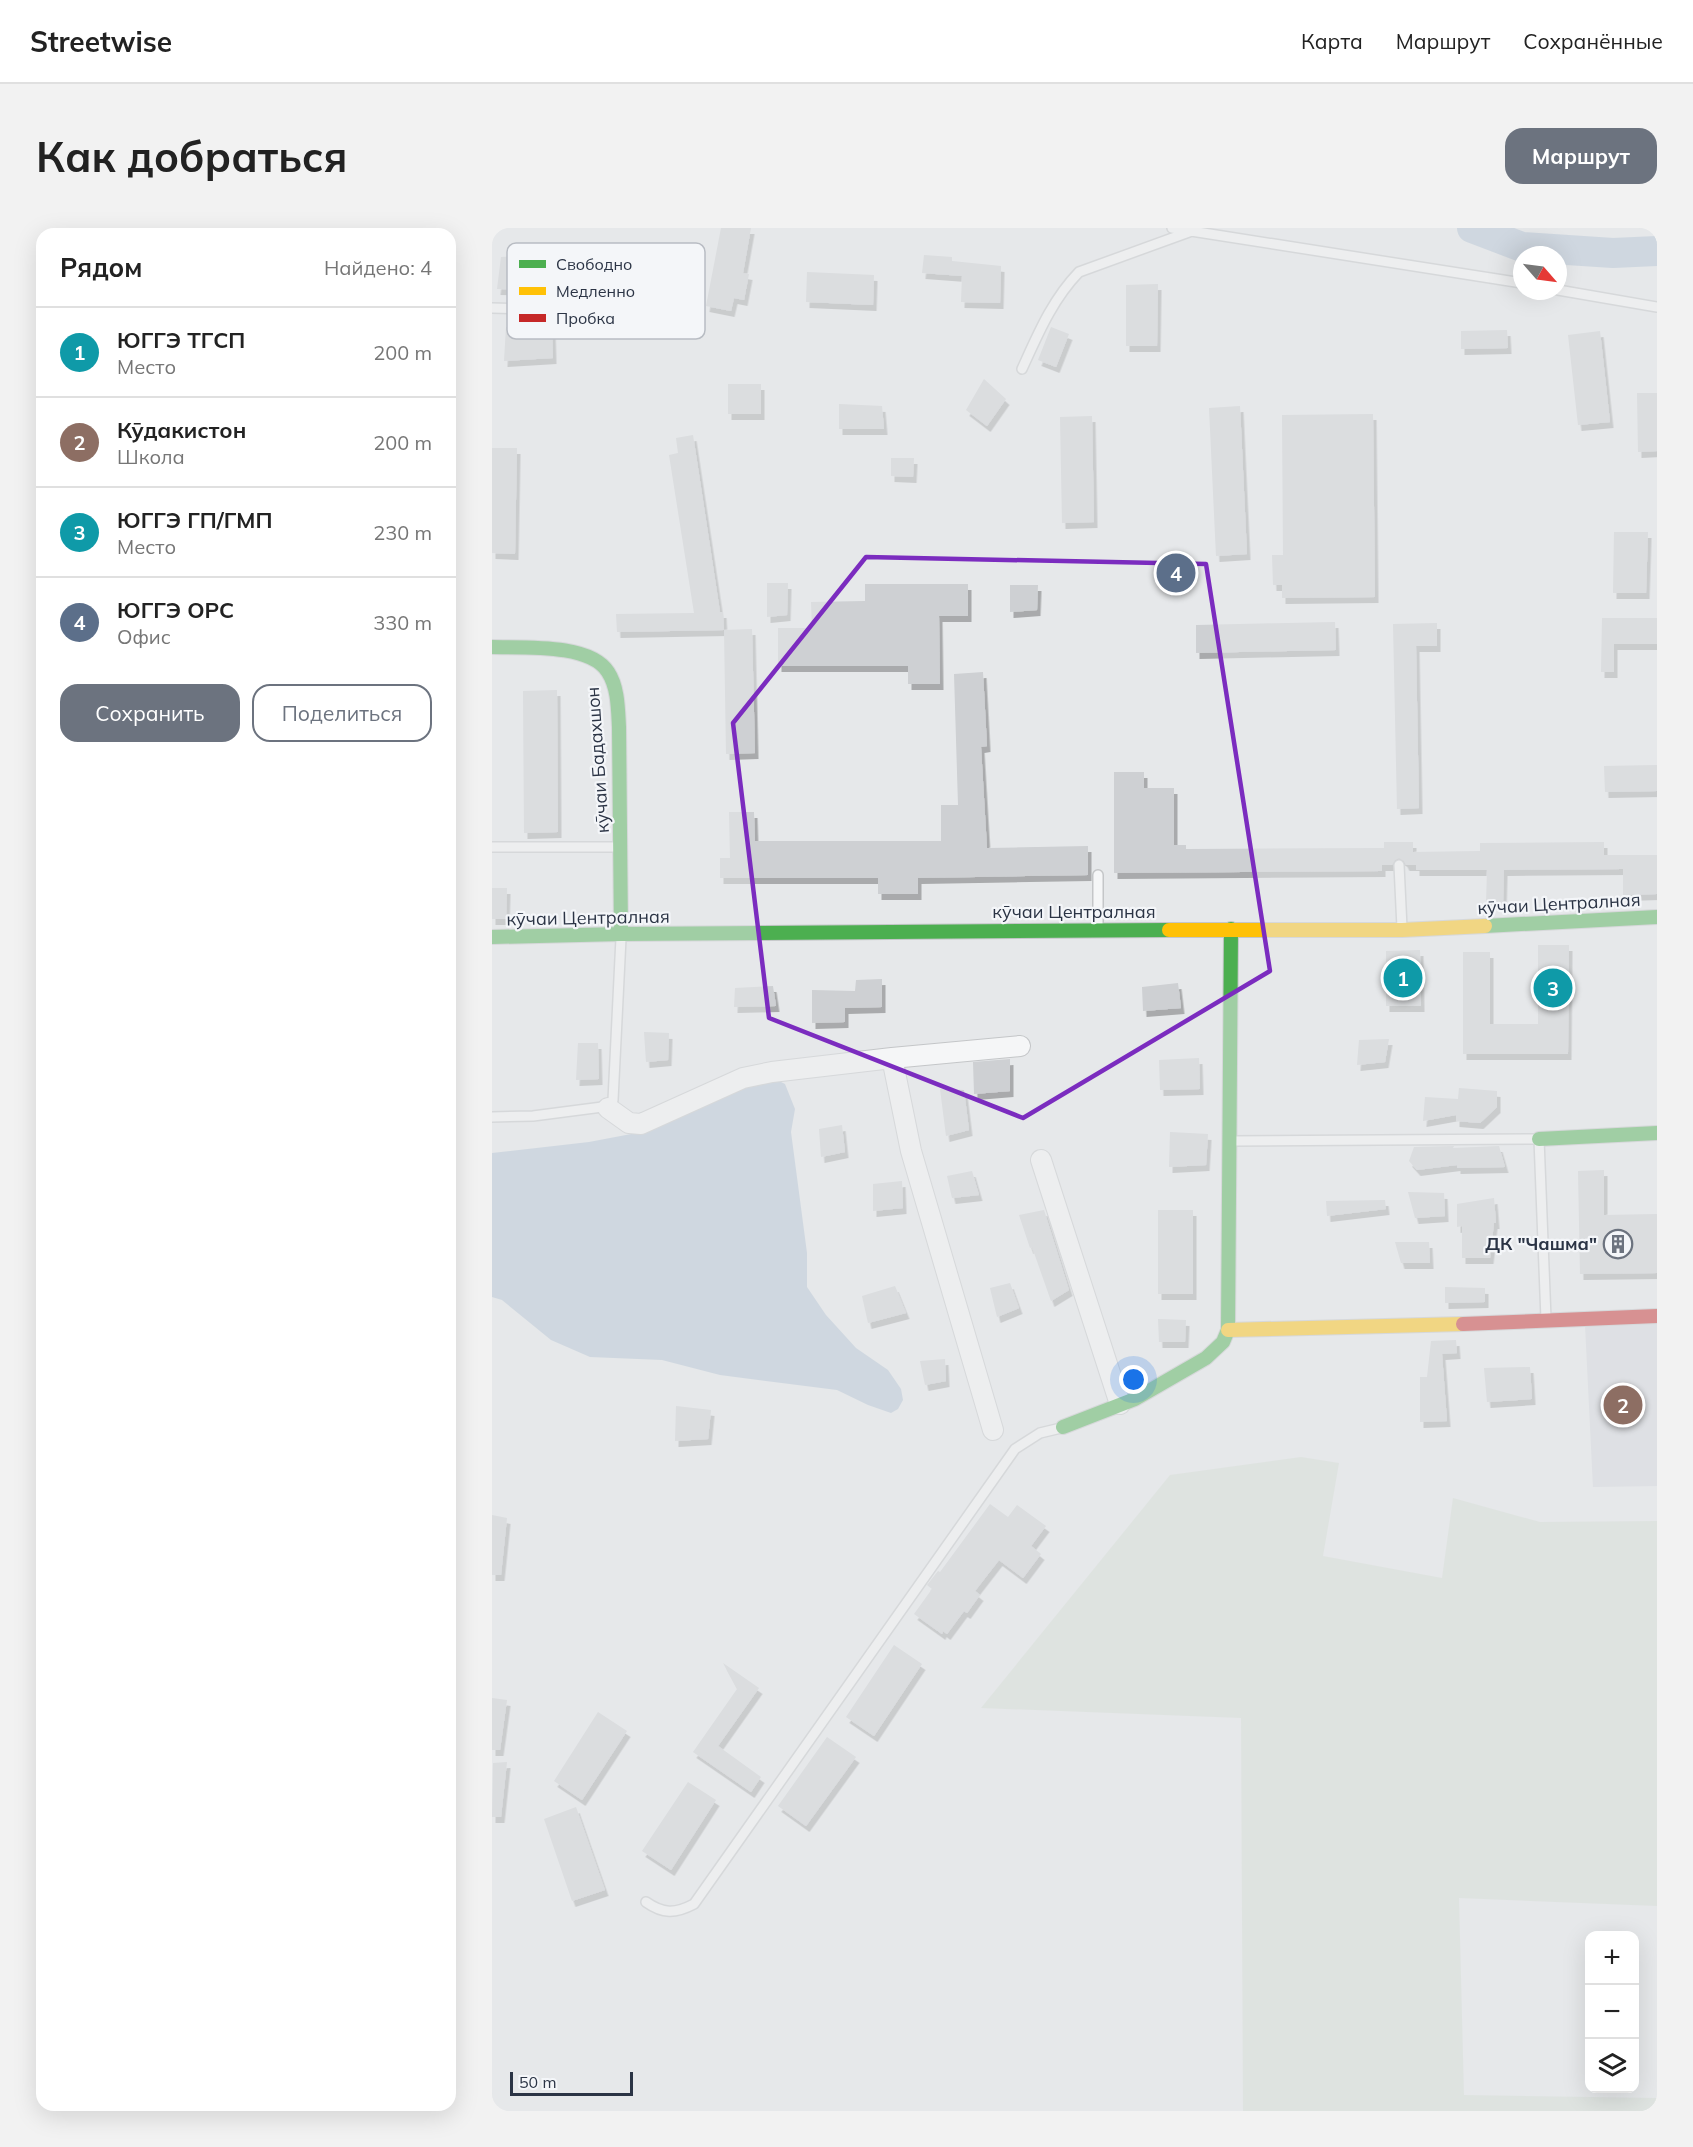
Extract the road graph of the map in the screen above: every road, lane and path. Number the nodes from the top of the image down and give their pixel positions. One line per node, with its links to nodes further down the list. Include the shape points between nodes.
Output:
1 (1172, 228): 2 (lane)
2 (1191, 231): 3 (lane); 8 (lane, via 1079,272 1047,315)
3 (1513, 282)
4 (1567, 292): 5 (lane)
5 (1657, 307)
6 (492, 308): 7 (lane)
7 (507, 308)
8 (1022, 369)
9 (492, 647): 11 (street, кӯчаи Бадахшон, via 576,653 602,664 610,674 615,688)
10 (492, 847): 11 (lane)
11 (621, 847): 18 (street, кӯчаи Бадахшон)
12 (1399, 865): 17 (lane)
13 (1098, 875): 16 (lane)
14 (1657, 917): 17 (street, кӯчаи Централная)
15 (1232, 929): 16 (street, кӯчаи Централная); 17 (street, кӯчаи Централная); 26 (street)
16 (1098, 930): 18 (street, кӯчаи Централная)
17 (1402, 930)
18 (621, 934): 19 (street, кӯчаи Централная); 22 (lane, via 613,1100)
19 (492, 938)
20 (1020, 1046): 21 (street)
21 (892, 1058): 22 (street, via 772,1071 744,1078 641,1124 629,1123); 33 (street, via 911,1151)
22 (608, 1108): 23 (lane)
23 (492, 1117)
24 (1657, 1133): 25 (street)
25 (1539, 1139): 26 (lane); 29 (lane)
26 (1228, 1142): 30 (street)
27 (1041, 1160): 31 (street)
28 (1657, 1316): 29 (street)
29 (1546, 1322): 30 (street)
30 (1228, 1330): 31 (street, via 1206,1358)
31 (1120, 1404): 32 (street)
32 (1064, 1427): 34 (lane, via 1040,1433 1015,1449 694,1904 663,1912)
33 (993, 1430)
34 (646, 1902)

